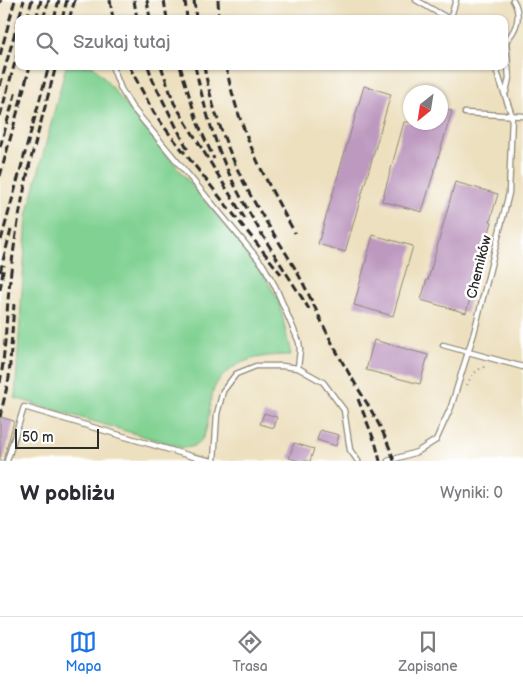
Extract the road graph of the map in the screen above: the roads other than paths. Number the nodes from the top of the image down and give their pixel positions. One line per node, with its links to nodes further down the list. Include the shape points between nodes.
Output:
1 (416, 0): 4 (lane)
2 (456, 0): 5 (lane)
3 (513, 0): 6 (lane, via 518,13 517,24)
4 (444, 15)
5 (452, 15)
6 (508, 39)
7 (508, 69): 10 (lane, Chemików)
8 (114, 70): 17 (lane, via 131,106 263,265 299,342)
9 (497, 70): 10 (lane)
10 (506, 94): 12 (lane, Chemików)
11 (465, 113): 12 (lane)
12 (512, 116): 13 (lane); 15 (lane, Chemików, via 510,193)
13 (523, 116)
14 (443, 345): 15 (lane)
15 (468, 352): 16 (lane); 21 (lane, Chemików, via 436,440 417,452)
16 (523, 367)
17 (298, 368): 19 (lane, via 256,366 236,374 222,391); 20 (lane, via 323,382 344,410 350,450)
18 (7, 461): 19 (lane, via 24,407)
19 (213, 461)
20 (358, 461)
21 (388, 461)

